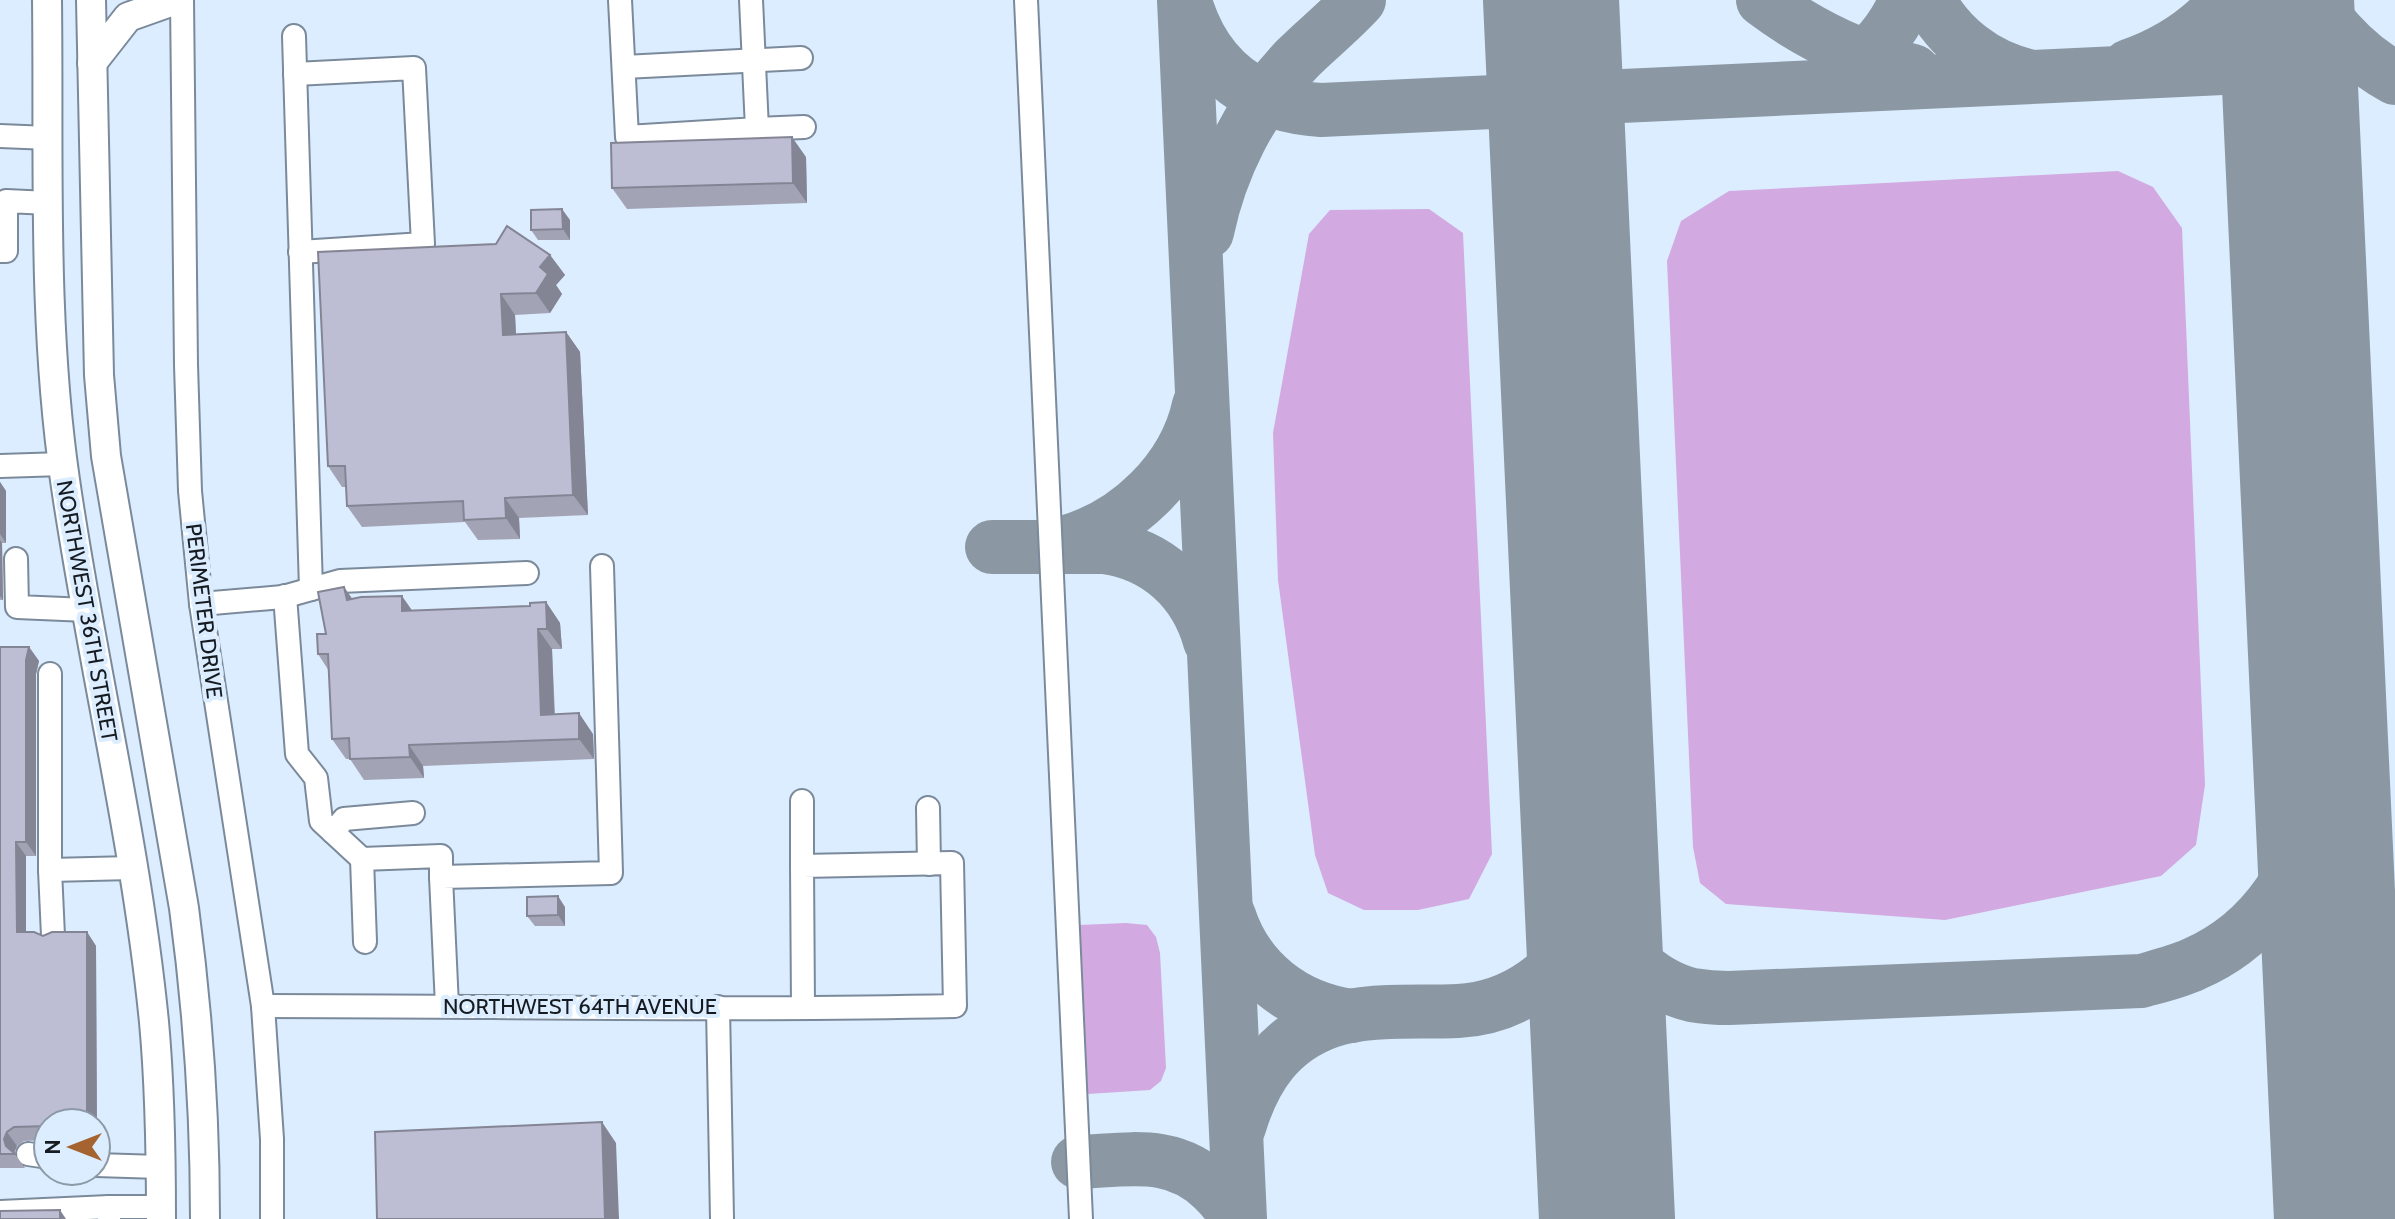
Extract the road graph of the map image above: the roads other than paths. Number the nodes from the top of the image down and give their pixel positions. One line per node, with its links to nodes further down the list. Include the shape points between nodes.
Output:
1 (47, 0): 17 (main road, NORTHWEST 36TH STREET)
2 (91, 0): 11 (main road, NORTHWEST 36TH STREET)
3 (176, 0): 11 (main road, via 128,17)
4 (182, 0): 29 (street, PERIMETER DRIVE, via 189,475)
5 (620, 0): 12 (street)
6 (751, 0): 10 (street)
7 (1026, 0): 58 (street)
8 (294, 36): 13 (street)
9 (801, 58): 10 (street)
10 (754, 61): 12 (street); 15 (street)
11 (92, 63): 21 (main road, NORTHWEST 36TH STREET, via 99,375)
12 (624, 67): 15 (street, via 627,137)
13 (295, 74): 20 (street); 20 (street, via 414,68 423,244)
14 (804, 127): 15 (street)
15 (757, 129)
16 (0, 136): 17 (street)
17 (49, 138): 18 (main road, NORTHWEST 36TH STREET)
18 (49, 203): 19 (street, via 6,201 6,251); 22 (main road, NORTHWEST 36TH STREET, via 53,376)
19 (0, 251)
20 (300, 252): 27 (street)
21 (106, 456): 22 (main road); 50 (main road, NORTHWEST 36TH STREET, via 190,952)
22 (63, 464): 23 (street); 31 (main road, NORTHWEST 36TH STREET)
23 (0, 466)
24 (16, 559): 30 (street)
25 (602, 566): 42 (street, via 611,873)
26 (527, 573): 27 (street, via 340,581)
27 (311, 589): 28 (street)
28 (285, 596): 29 (street); 36 (street, via 297,754 316,778 321,821)
29 (201, 604): 45 (street, PERIMETER DRIVE)
30 (8, 607): 31 (street)
31 (87, 610): 40 (main road, NORTHWEST 36TH STREET)
32 (50, 674): 41 (street)
33 (802, 801): 39 (street)
34 (928, 808): 38 (street)
35 (413, 813): 36 (street, via 344,819)
36 (333, 832): 37 (street)
37 (362, 859): 42 (street, via 441,856); 44 (street)
38 (929, 864): 39 (street); 48 (street, NORTHWEST 64TH AVENUE, via 952,863 955,1006)
39 (802, 866): 48 (street)
40 (132, 868): 41 (street); 51 (main road, NORTHWEST 36TH STREET, via 154,1020)
41 (50, 870): 43 (street)
42 (441, 877): 46 (street)
43 (53, 936)
44 (365, 942)
45 (263, 1006): 46 (street, NORTHWEST 64TH AVENUE); 56 (street, PERIMETER DRIVE)
46 (447, 1006): 47 (street, NORTHWEST 64TH AVENUE)
47 (718, 1007): 48 (street, NORTHWEST 64TH AVENUE); 57 (street)
48 (803, 1007)
49 (112, 1166): 51 (street)
50 (205, 1166): 51 (main road); 55 (main road, NORTHWEST 36TH STREET)
51 (160, 1167): 54 (main road, NORTHWEST 36TH STREET)
52 (0, 1212): 53 (street)
53 (109, 1213): 54 (street)
54 (161, 1213)
55 (205, 1219)
56 (272, 1219)
57 (722, 1219)
58 (1081, 1219)

